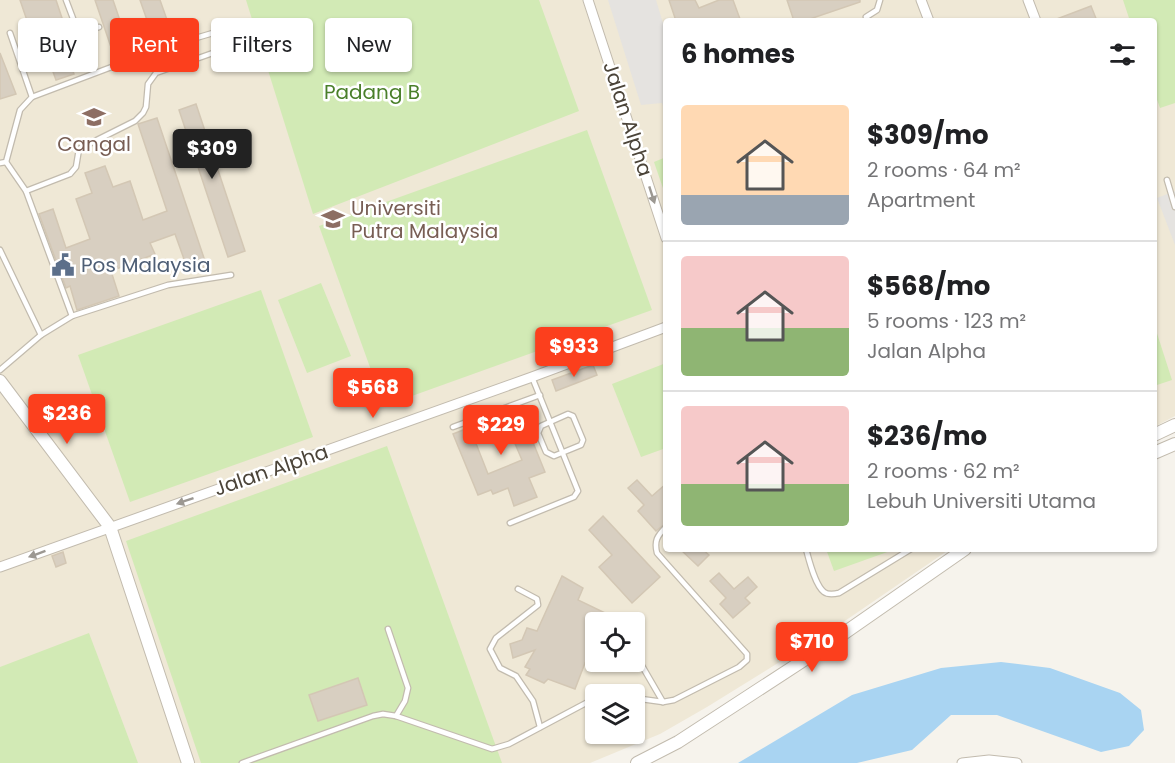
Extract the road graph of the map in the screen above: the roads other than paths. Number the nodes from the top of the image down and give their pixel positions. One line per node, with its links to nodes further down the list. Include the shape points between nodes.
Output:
1 (66, 0): 9 (lane, via 77,29)
2 (588, 0): 16 (street, Jalan Alpha, one-way to 16)
3 (880, 0): 6 (lane, via 877,10)
4 (921, 0): 7 (street)
5 (1028, 0): 8 (street)
6 (866, 17)
7 (928, 18)
8 (1035, 18)
9 (99, 27)
10 (10, 33): 11 (lane)
11 (32, 97): 12 (lane, via 20,110); 14 (lane, via 162,48 240,25 247,29 249,37 244,42 156,74 148,84 146,107 135,121 79,149 76,167 70,174)
12 (3, 163): 14 (lane)
13 (1167, 180): 15 (lane)
14 (26, 191): 19 (lane)
15 (1175, 207)
16 (663, 229)
17 (0, 249): 21 (lane)
18 (231, 275): 19 (lane, via 168,285)
19 (72, 316): 21 (lane)
20 (663, 328): 23 (street, Jalan Alpha)
21 (41, 335): 22 (lane)
22 (0, 370)
23 (532, 378): 25 (lane); 34 (street, Jalan Alpha, one-way to 34)
24 (0, 381): 34 (street)
25 (540, 395): 26 (lane); 28 (lane)
26 (550, 422): 32 (lane); 32 (lane, via 541,426 538,433 546,453); 32 (lane, via 568,414 573,416 583,440 581,446)
27 (1175, 425): 29 (street)
28 (453, 427)
29 (1157, 434)
30 (1175, 444): 31 (street)
31 (1157, 452)
32 (563, 453): 33 (lane, via 577,494)
33 (510, 523)
34 (110, 527): 39 (street, Jalan Alpha, one-way to 39); 48 (street)
35 (663, 530): 44 (lane, via 657,535 657,554 747,654 740,667)
36 (807, 552): 37 (lane, via 817,580 824,592 831,594 839,593)
37 (906, 552)
38 (961, 552): 50 (street, via 830,643 678,742)
39 (0, 567)
40 (518, 589): 47 (lane, via 537,599 538,605 496,638 490,649 500,668 516,676 533,701)
41 (388, 629): 46 (lane, via 408,688)
42 (645, 671): 44 (lane)
43 (645, 700): 44 (lane)
44 (663, 702)
45 (585, 704): 47 (lane)
46 (396, 716): 47 (lane, via 492,749); 49 (lane, via 373,716)
47 (540, 727)
48 (188, 763)
49 (242, 763)
50 (637, 763)
51 (962, 763): 52 (street)
52 (1017, 763)

